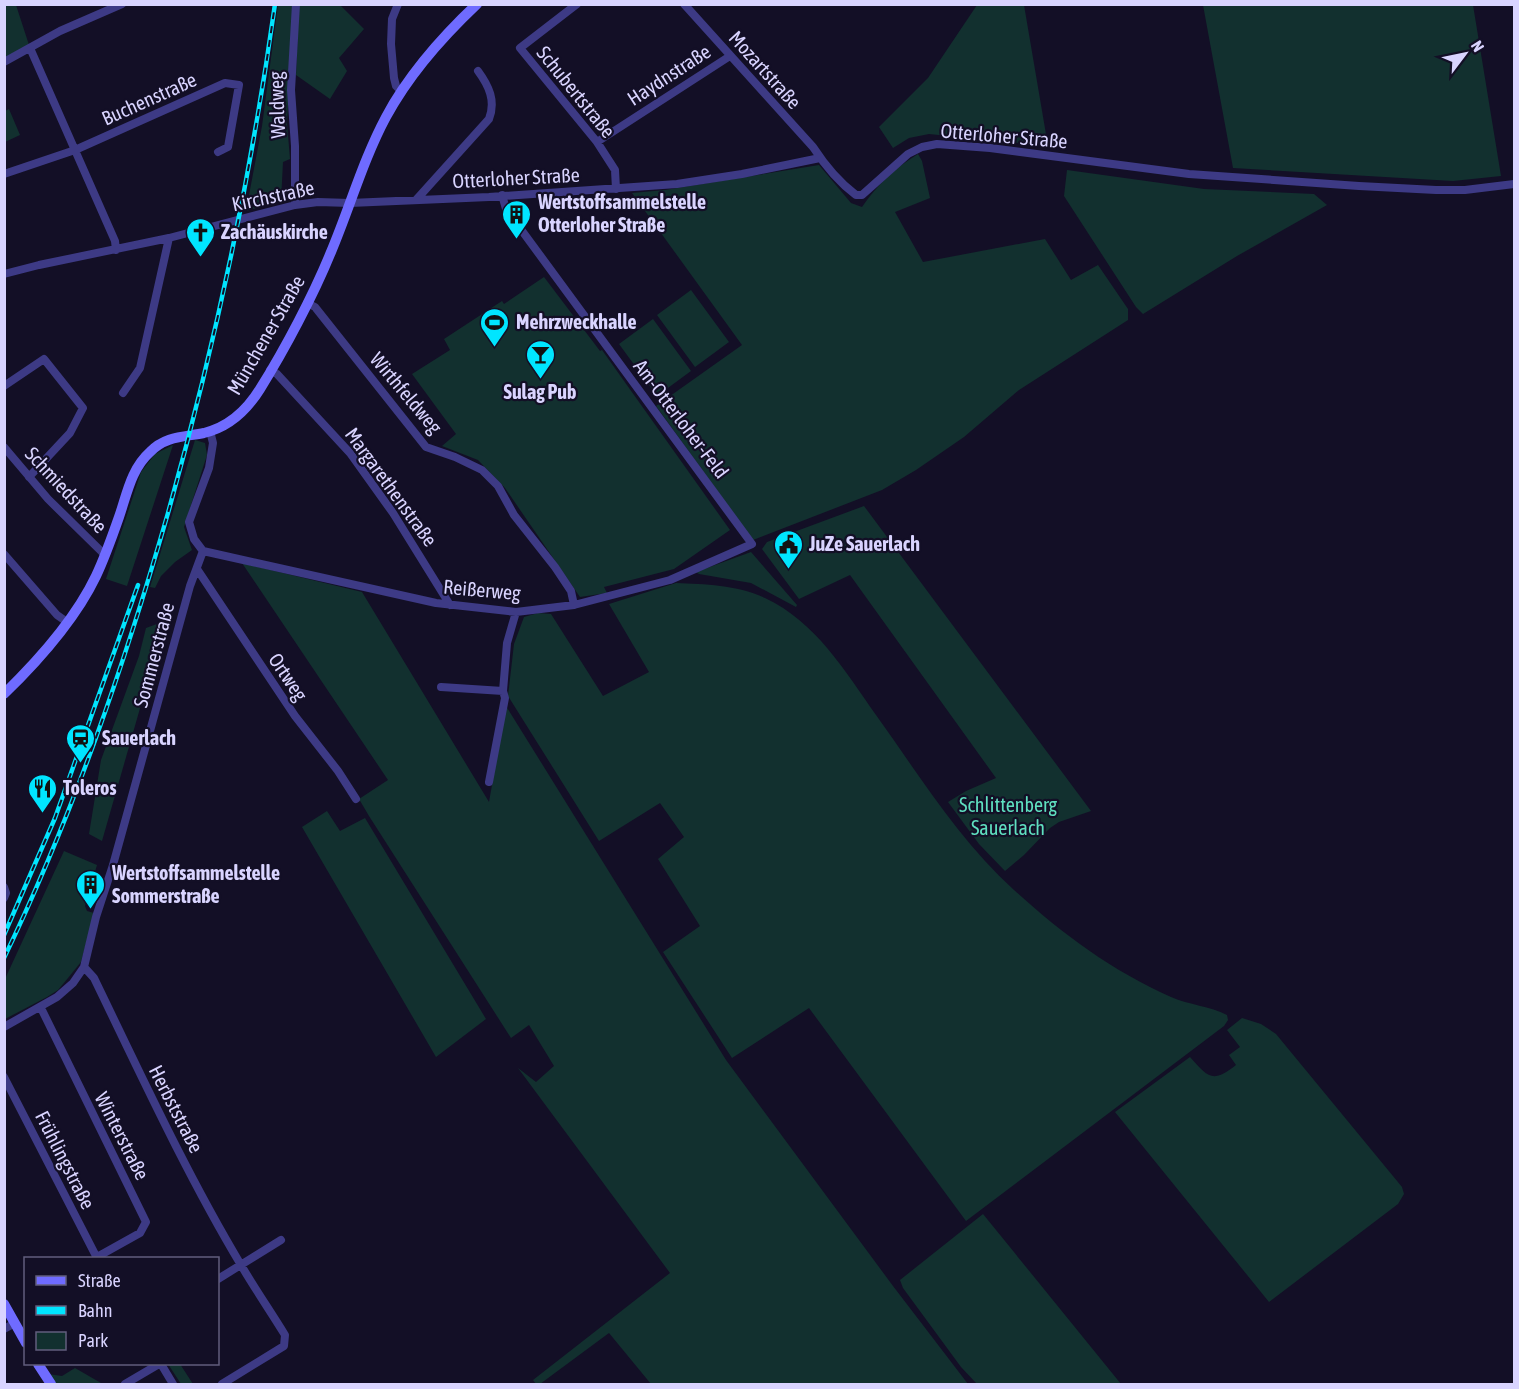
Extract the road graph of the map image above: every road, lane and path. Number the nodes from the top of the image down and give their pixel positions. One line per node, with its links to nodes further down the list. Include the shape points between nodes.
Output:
1 (122, 4): 7 (street)
2 (297, 4): 22 (street, Waldweg, via 291,90)
3 (398, 4): 11 (street, via 392,19 391,44 396,87)
4 (477, 4): 11 (main road, Münchener Straße, via 440,40)
5 (577, 4): 12 (street, Schubertstraße, via 520,48)
6 (684, 4): 8 (street, Mozartstraße)
7 (30, 48): 9 (street); 13 (street)
8 (730, 56): 12 (street, Haydnstraße); 15 (street, Mozartstraße)
9 (4, 62)
10 (478, 71): 20 (street, Otterloher Straße, via 488,85 494,107 489,119)
11 (402, 92): 21 (main road, Münchener Straße, via 377,136)
12 (597, 142): 18 (street, Schubertstraße, via 615,170)
13 (75, 150): 14 (street, Buchenstraße, via 225,82 239,85 228,147); 16 (street, Buchenstraße); 24 (street)
14 (218, 152)
15 (820, 158): 17 (street, Otterloher Straße, via 856,195 862,195 908,154 937,144 1189,174 1359,186 1436,190); 18 (street, Otterloher Straße, via 731,176)
16 (4, 174)
17 (1515, 184)
18 (616, 189): 19 (street, Otterloher Straße)
19 (502, 195): 20 (street, Otterloher Straße); 33 (street, Am-Otterloher-Feld, via 511,216)
20 (416, 200): 21 (street, Otterloher Straße)
21 (350, 203): 22 (street, Kirchstraße); 26 (main road, Münchener Straße)
22 (295, 205): 23 (street, Kirchstraße)
23 (169, 238): 24 (street, Kirchstraße); 29 (street, via 140,368)
24 (116, 250): 25 (street, Kirchstraße)
25 (4, 274)
26 (307, 303): 27 (main road, Münchener Straße); 38 (street, Wirthfeldweg, via 315,307 426,447 482,470 498,486 514,515 571,591)
27 (270, 370): 30 (main road, Münchener Straße, via 250,404 225,425); 39 (street, Margarethenstraße, via 350,453 393,513)
28 (4, 386): 32 (street, via 44,359 83,408 70,433)
29 (123, 393)
30 (210, 431): 34 (street, via 213,443 209,468 189,522); 36 (main road, Münchener Straße, via 175,437 150,450 130,482)
31 (4, 447): 32 (street, Schmiedstraße)
32 (29, 477): 36 (street, Schmiedstraße)
33 (752, 544): 38 (street, Reißerweg, via 670,580)
34 (203, 551): 37 (street, Sommerstraße); 39 (street, Reißerweg)
35 (4, 554): 41 (street)
36 (105, 555): 41 (main road, Münchener Straße)
37 (197, 569): 46 (street, Ortweg, via 295,716); 49 (street, Sommerstraße)
38 (574, 605): 40 (street, Reißerweg)
39 (450, 606): 40 (street, Reißerweg)
40 (516, 612): 43 (street, via 507,643)
41 (67, 622): 44 (main road, Münchener Straße, via 43,654)
42 (441, 687): 43 (street)
43 (503, 692): 45 (street, via 505,699)
44 (4, 694)
45 (489, 782)
46 (357, 799)
47 (4, 887): 48 (street)
48 (4, 898)
49 (84, 967): 50 (street, Sommerstraße, via 66,990); 56 (street, Herbststraße, via 94,978 160,1115)
50 (41, 1008): 51 (street, Sommerstraße); 55 (street, Winterstraße, via 145,1218 140,1233)
51 (4, 1027)
52 (4, 1077): 54 (street, Frühlingstraße)
53 (281, 1240): 56 (street)
54 (96, 1257)
55 (99, 1257)
56 (240, 1265): 57 (street); 69 (street, Herbststraße, via 286,1341 284,1346)
57 (219, 1278)
58 (4, 1304): 59 (main road)
59 (10, 1326): 60 (main road)
60 (24, 1341)
61 (33, 1365): 65 (main road)
62 (39, 1365): 66 (main road)
63 (158, 1365): 67 (street)
64 (161, 1365): 68 (street)
65 (42, 1384)
66 (51, 1384)
67 (125, 1384)
68 (173, 1384)
69 (222, 1384)

